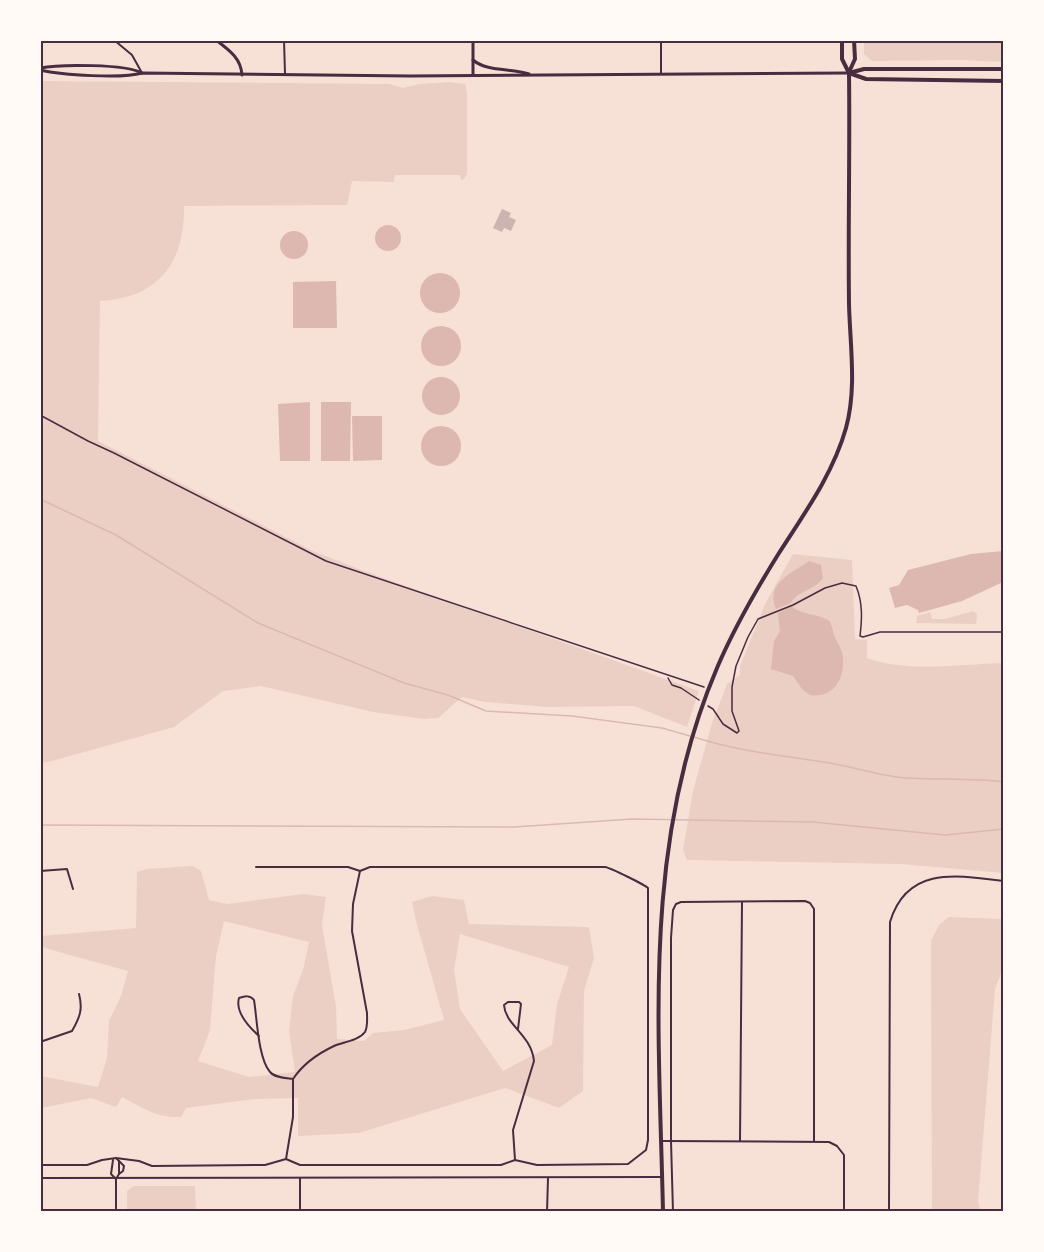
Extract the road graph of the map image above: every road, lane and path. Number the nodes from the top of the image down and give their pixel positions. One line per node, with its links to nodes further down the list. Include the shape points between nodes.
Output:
1 (114, 40): 11 (street, via 132,55)
2 (216, 40): 13 (street, via 236,56)
3 (284, 40): 14 (street)
4 (472, 40): 8 (street)
5 (661, 40): 17 (street)
6 (842, 40): 12 (main road)
7 (854, 40): 12 (main road, via 855,59)
8 (472, 60): 15 (street); 16 (street, via 479,65)
9 (40, 69): 11 (street, via 66,75); 11 (street, via 105,66 134,68)
10 (1004, 69): 12 (main road, via 864,69)
11 (142, 73): 13 (street)
12 (849, 73): 17 (street); 18 (main road, via 866,80); 23 (main road, via 852,378 846,428 824,480 756,591)
13 (242, 75): 14 (street)
14 (285, 75): 15 (street)
15 (472, 75): 16 (street)
16 (534, 75): 17 (street)
17 (661, 75)
18 (1004, 81)
19 (40, 415): 21 (path, via 326,561)
20 (1004, 632): 24 (path, via 880,632 863,637 862,602 856,586 847,583 825,588 758,619 736,666 731,702)
21 (666, 676): 22 (path); 23 (path)
22 (672, 685)
23 (708, 690): 36 (main road, via 677,795 666,857 659,944)
24 (739, 731)
25 (256, 867): 27 (street, via 348,867)
26 (40, 871): 29 (street, via 67,869)
27 (360, 871): 35 (street, via 352,931 367,1026 358,1037 309,1061); 42 (street, via 370,867 605,867 648,888 646,1150 628,1164 537,1165)
28 (1004, 881): 55 (street, via 931,877 913,886 894,910 890,922)
29 (74, 889)
30 (742, 902): 37 (street, via 681,902 673,910); 38 (street); 39 (street, via 805,901 814,909)
31 (79, 994): 34 (street, via 80,1017 72,1031)
32 (518, 1029): 32 (street, via 521,1004 508,1002 504,1005 505,1013); 42 (street, via 533,1050 534,1061 513,1130)
33 (259, 1036): 33 (street, via 254,1000 239,998 238,1007); 35 (street, via 270,1072)
34 (40, 1042)
35 (293, 1079): 41 (street, via 293,1117)
36 (660, 1141): 37 (street); 44 (main road)
37 (671, 1141): 38 (street); 53 (street)
38 (740, 1141): 39 (street)
39 (814, 1142): 54 (street, via 829,1142 844,1155)
40 (116, 1158): 41 (street, via 152,1166 265,1165); 43 (street, via 87,1165); 48 (street); 48 (street, via 112,1160 111,1174)
41 (286, 1159): 42 (street, via 300,1165 501,1165)
42 (515, 1160)
43 (40, 1165)
44 (662, 1177): 47 (street); 52 (main road)
45 (40, 1178): 48 (street)
46 (300, 1178): 47 (street); 48 (street); 50 (street)
47 (548, 1178): 51 (street)
48 (116, 1179): 49 (street)
49 (116, 1212)
50 (300, 1212)
51 (547, 1212)
52 (663, 1212)
53 (673, 1212)
54 (844, 1212)
55 (889, 1212)

